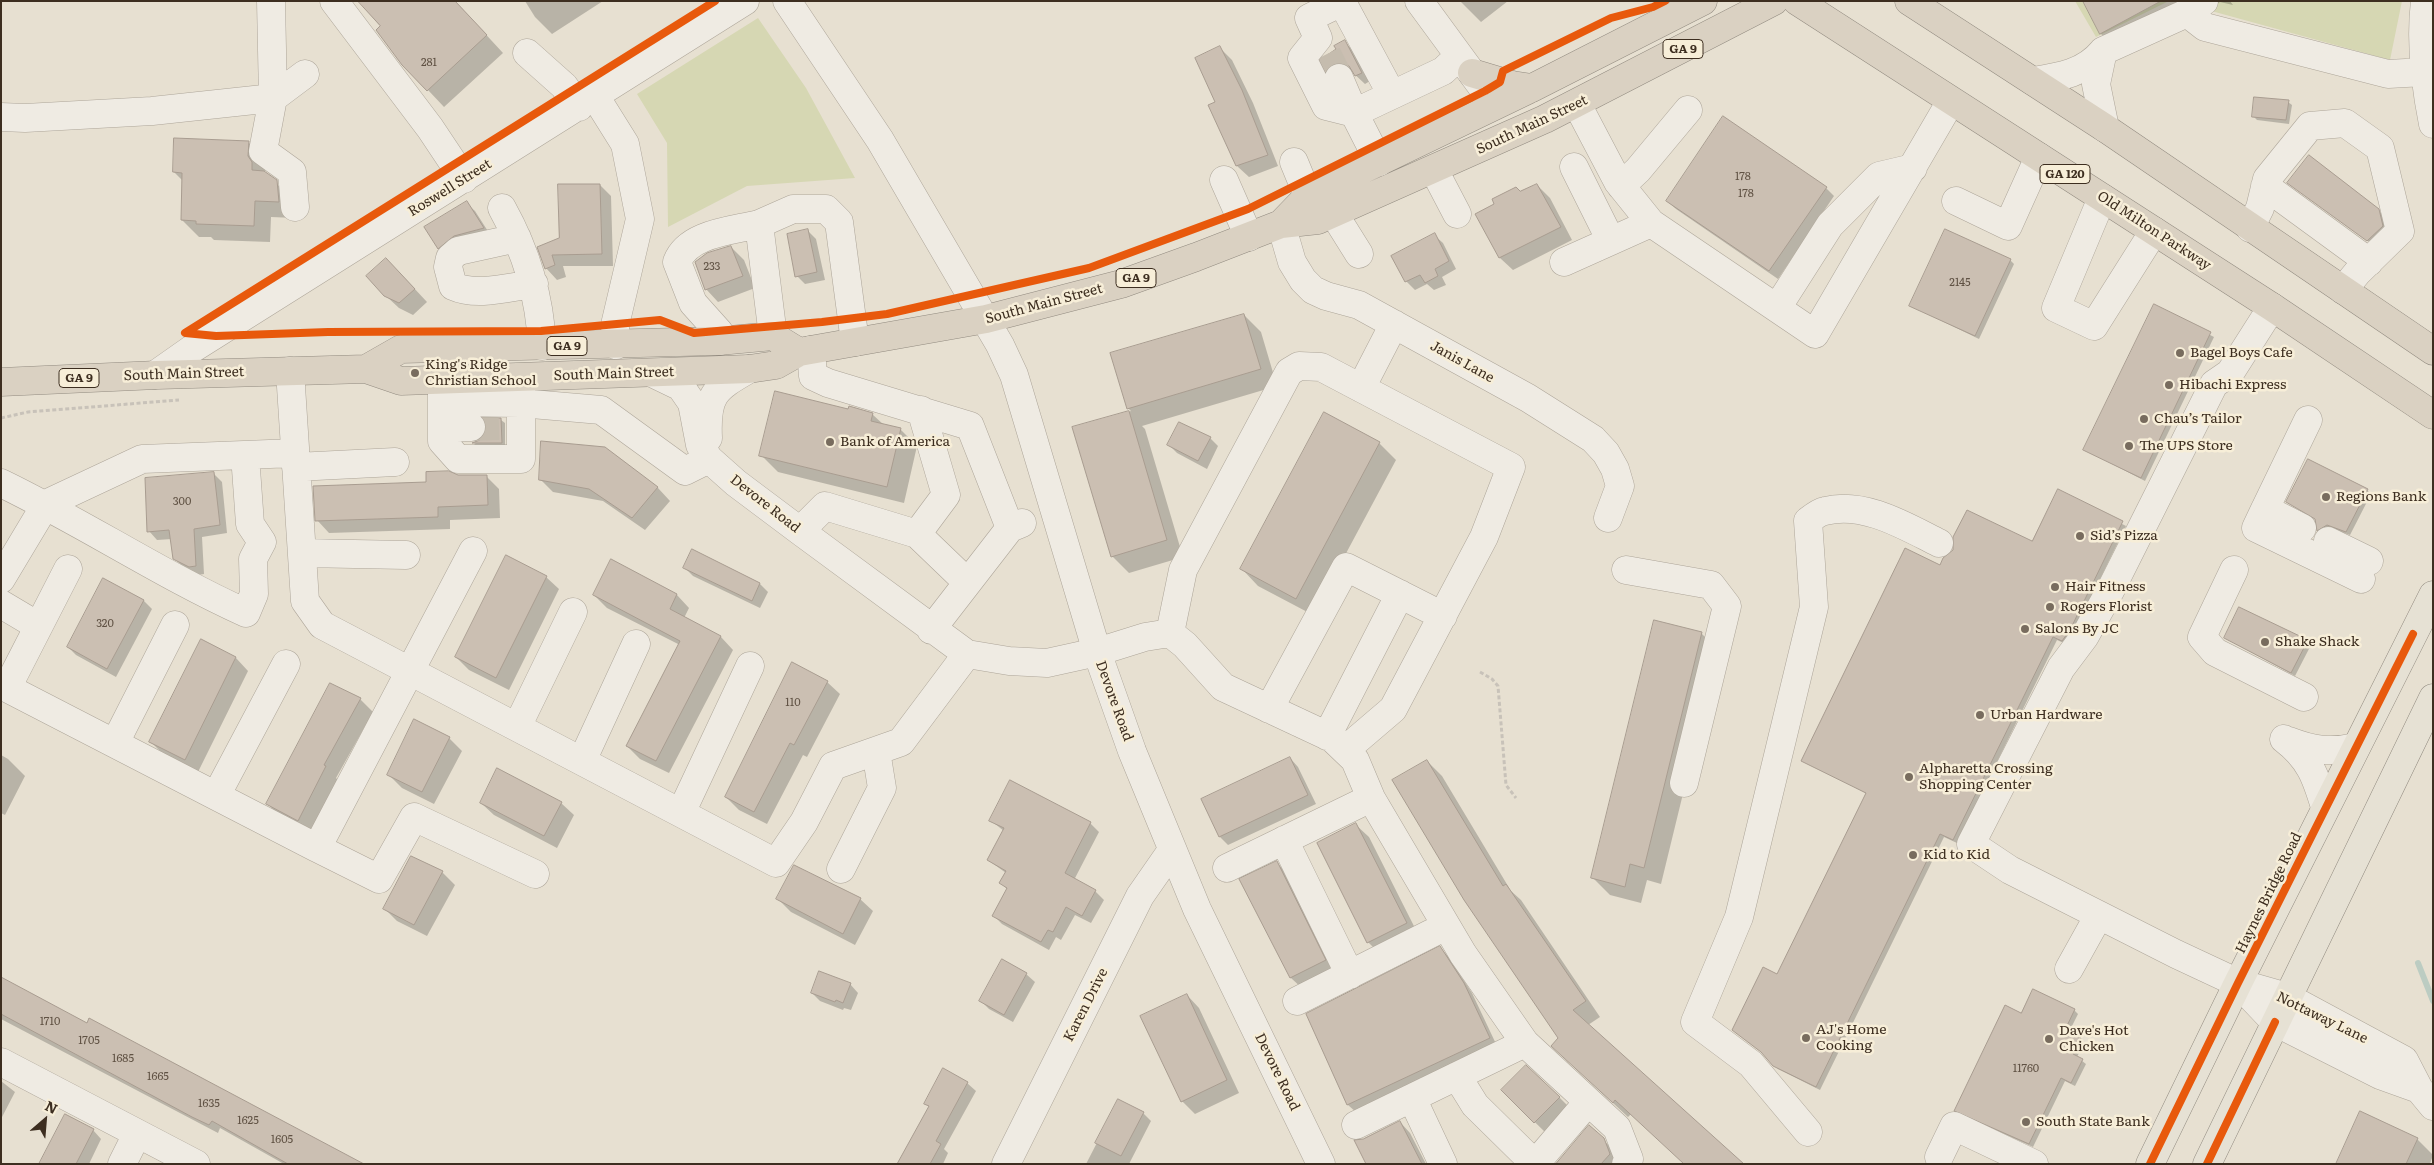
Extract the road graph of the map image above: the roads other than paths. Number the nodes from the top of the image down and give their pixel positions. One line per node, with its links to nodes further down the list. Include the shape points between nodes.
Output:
1 (271, 1): 22 (street)
2 (334, 1): 38 (street, via 430,128)
3 (745, 1): 24 (street, Roswell Street)
4 (787, 1): 66 (street, via 880,140)
5 (1418, 1): 16 (street)
6 (1703, 1): 20 (highway, South Main Street / GA 9)
7 (1774, 1): 25 (highway, South Main Street / GA 9)
8 (1798, 1): 23 (highway, Old Milton Parkway / GA 120)
9 (2425, 1): 17 (street, via 2422,21)
10 (1342, 2): 13 (street); 21 (street)
11 (1921, 6): 19 (highway)
12 (2196, 7): 14 (street); 17 (street, via 2205,27 2388,74)
13 (1323, 47): 28 (street); 28 (street, via 1302,58 1326,106)
14 (2103, 51): 19 (street, via 2096,60 2077,72); 31 (street, via 2096,84)
15 (527, 53): 24 (street)
16 (1466, 65): 20 (highway, via 1512,85); 21 (street, via 1443,71); 26 (street)
17 (2424, 72): 30 (street)
18 (305, 74): 22 (street)
19 (2034, 80): 31 (highway)
20 (1532, 88): 26 (highway, South Main Street / GA 9)
21 (1392, 95): 28 (street)
22 (273, 98): 29 (street, via 152,111 25,118); 45 (street, via 263,151 292,172)
23 (1951, 101): 32 (highway, Old Milton Parkway / GA 120); 36 (street)
24 (587, 102): 38 (street, Roswell Street); 71 (street, via 625,144 640,219 615,325)
25 (1577, 104): 37 (highway, South Main Street / GA 9); 40 (street)
26 (1492, 106): 34 (highway, South Main Street / GA 9)
27 (1688, 110): 40 (street)
28 (1354, 113): 34 (street)
29 (1, 116)
30 (2433, 124)
31 (2105, 128): 53 (highway)
32 (2040, 158): 43 (highway, Old Milton Parkway / GA 120); 44 (street, via 2008,226)
33 (1294, 162): 42 (street)
34 (1378, 162): 42 (highway, South Main Street / GA 9)
35 (1574, 167): 58 (street)
36 (1912, 168): 49 (street, via 1879,176); 56 (street)
37 (1434, 170): 47 (highway, South Main Street / GA 9); 48 (street)
38 (464, 179): 79 (street, Roswell Street)
39 (1224, 180): 55 (street)
40 (1621, 186): 52 (street)
41 (2265, 186): 53 (street, via 2260,208); 61 (street); 61 (street, via 2267,179 2310,126 2344,123 2380,148 2400,231)
42 (1308, 196): 51 (highway, South Main Street / GA 9)
43 (2102, 198): 54 (highway, Old Milton Parkway / GA 120); 54 (street, via 2056,308 2094,326)
44 (1956, 201)
45 (295, 207)
46 (502, 208): 57 (street)
47 (1334, 214): 51 (highway, South Main Street / GA 9, via 1318,220); 59 (street)
48 (1457, 214)
49 (1839, 216): 56 (street); 65 (street)
50 (759, 224): 68 (street); 69 (street, via 706,237 681,252 677,262 693,303 719,332); 70 (street, via 793,209 826,209 839,222)
51 (1281, 224): 55 (highway, South Main Street / GA 9); 67 (street, Janis Lane, via 1292,262 1314,290 1359,305)
52 (1651, 224): 58 (street); 65 (street)
53 (2250, 228): 63 (highway)
54 (2154, 231): 64 (highway, Old Milton Parkway / GA 120)
55 (1250, 237): 66 (highway, South Main Street / GA 9, via 1121,284)
56 (1873, 237): 65 (street, via 1815,334)
57 (516, 238): 62 (street); 62 (street, via 458,251 450,258 448,267 453,286 475,291)
58 (1611, 241): 60 (street)
59 (1360, 254)
60 (1564, 262)
61 (2368, 262): 63 (street)
62 (534, 284): 72 (street)
63 (2343, 290): 74 (highway)
64 (2272, 307): 85 (highway, Old Milton Parkway / GA 120); 145 (street, via 2230,373 2214,384 2110,591 2085,636 2061,668 1971,844 2010,870)
65 (1777, 308)
66 (986, 319): 70 (highway, South Main Street / GA 9); 120 (street, via 1014,375)
67 (1394, 324): 81 (street); 95 (street, Janis Lane, via 1528,398 1593,439 1611,461 1620,486)
68 (773, 336): 69 (highway, South Main Street / GA 9); 73 (highway)
69 (720, 341): 71 (highway, South Main Street / GA 9)
70 (856, 342): 73 (highway, South Main Street / GA 9)
71 (616, 345): 72 (highway, South Main Street / GA 9)
72 (542, 346): 75 (highway, South Main Street / GA 9, via 401,349)
73 (805, 351): 76 (highway, South Main Street / GA 9, via 776,365); 84 (street, via 813,376)
74 (2433, 351)
75 (366, 369): 77 (highway, South Main Street / GA 9); 82 (highway, South Main Street / GA 9, via 401,381)
76 (749, 369): 78 (highway, South Main Street / GA 9); 89 (street, via 721,385 709,406)
77 (290, 371): 79 (highway, South Main Street / GA 9); 90 (street)
78 (652, 373): 83 (highway, South Main Street / GA 9); 89 (street, Devore Road, via 681,387 692,403 700,445)
79 (155, 375): 80 (highway, South Main Street / GA 9)
80 (1, 382)
81 (1361, 388): 114 (street, via 1511,467 1484,536); 118 (street, via 1321,367 1299,366 1289,372 1182,570)
82 (442, 403): 83 (highway, South Main Street / GA 9); 83 (street, via 442,441 458,459 521,458); 87 (street)
83 (516, 408): 89 (street, via 601,410 685,471)
84 (921, 410): 98 (street, via 946,495); 109 (street, via 970,426 1016,526)
85 (2433, 415)
86 (2308, 420): 94 (street)
87 (471, 427)
88 (245, 455): 90 (street); 93 (street, via 142,459); 100 (street, via 250,524)
89 (709, 459): 97 (street, Devore Road)
90 (296, 460): 91 (street); 102 (street)
91 (395, 462)
92 (1, 483): 93 (street)
93 (46, 504): 100 (street, via 207,596 246,613 254,594 253,559); 108 (street)
94 (2265, 509): 96 (street); 99 (street, via 2256,528 2365,570)
95 (1608, 518)
96 (2302, 528)
97 (800, 532): 98 (street, via 825,506); 117 (street, Devore Road)
98 (917, 534): 109 (street)
99 (2328, 541)
100 (262, 542): 102 (street)
101 (1939, 543): 161 (street, via 1891,518 1846,508 1823,511 1808,520 1814,606 1739,917 1695,1022 1751,1064)
102 (301, 547): 104 (street); 124 (street, via 305,601 322,625)
103 (474, 551): 124 (street)
104 (406, 555)
105 (68, 570): 116 (street)
106 (1626, 570): 134 (street, via 1711,585 1727,606)
107 (2234, 570): 125 (street, via 2202,637 2215,652)
108 (1, 579)
109 (967, 582): 117 (street)
110 (1400, 594): 114 (street); 127 (street, via 1346,567); 130 (street)
111 (2433, 594): 131 (main road, Haynes Bridge Road)
112 (1, 604): 116 (street)
113 (573, 612): 128 (street)
114 (1442, 616): 130 (street, via 1393,709)
115 (175, 625): 129 (street)
116 (38, 626): 129 (street, via 7,688)
117 (931, 630): 121 (street, Devore Road)
118 (1170, 633): 120 (street); 127 (street, via 1224,687)
119 (636, 644): 133 (street)
120 (1097, 652): 121 (street, Devore Road, via 1047,663); 141 (street, Devore Road)
121 (967, 654): 132 (street, via 901,742)
122 (286, 664): 135 (street)
123 (750, 666): 138 (street)
124 (410, 671): 128 (street); 140 (street)
125 (2304, 697)
126 (2433, 698): 150 (main road)
127 (1269, 709): 130 (street)
128 (517, 727): 133 (street)
129 (115, 743): 135 (street)
130 (1336, 743): 136 (street, via 1355,760)
131 (2355, 747): 137 (main road, Haynes Bridge Road); 137 (street, via 2323,751 2284,739 2309,763)
132 (876, 751): 138 (street, via 833,766 804,822 776,863); 143 (street, via 882,788)
133 (582, 761): 138 (street)
134 (1684, 783)
135 (216, 796): 140 (street)
136 (1372, 798): 139 (street); 146 (street)
137 (2325, 808): 149 (main road, Haynes Bridge Road)
138 (681, 813)
139 (1284, 840): 142 (street); 148 (street)
140 (317, 848): 144 (street, via 379,880 414,817)
141 (1172, 850): 167 (street, Karen Drive, via 1140,896); 168 (street, Devore Road, via 1197,909)
142 (1227, 868)
143 (841, 869)
144 (535, 874)
145 (2099, 915): 147 (street); 149 (street)
146 (1446, 926): 148 (street); 153 (street)
147 (2069, 969)
148 (1350, 975): 151 (street)
149 (2238, 983): 150 (street, Nottaway Lane); 152 (street, Nottaway Lane); 171 (main road, Haynes Bridge Road)
150 (2287, 997): 152 (main road); 154 (street, Nottaway Lane)
151 (1297, 1001)
152 (2275, 1022): 154 (street, Nottaway Lane); 172 (main road)
153 (1525, 1043): 156 (street); 159 (street)
154 (2365, 1053): 158 (street, Nottaway Lane, via 2404,1060)
155 (1, 1062): 162 (street)
156 (1457, 1076): 157 (street); 159 (street, via 1475,1104 1535,1164)
157 (1412, 1098): 160 (street); 169 (street)
158 (2426, 1098)
159 (1588, 1102): 164 (street, via 1617,1128)
160 (1356, 1125)
161 (1808, 1132)
162 (137, 1134): 165 (street); 166 (street)
163 (1938, 1157): 170 (street, via 1954,1126)
164 (1632, 1162)
165 (122, 1164)
166 (196, 1164)
167 (1006, 1164)
168 (1321, 1164)
169 (1443, 1164)
170 (2034, 1164)
171 (2150, 1164)
172 (2207, 1164)

